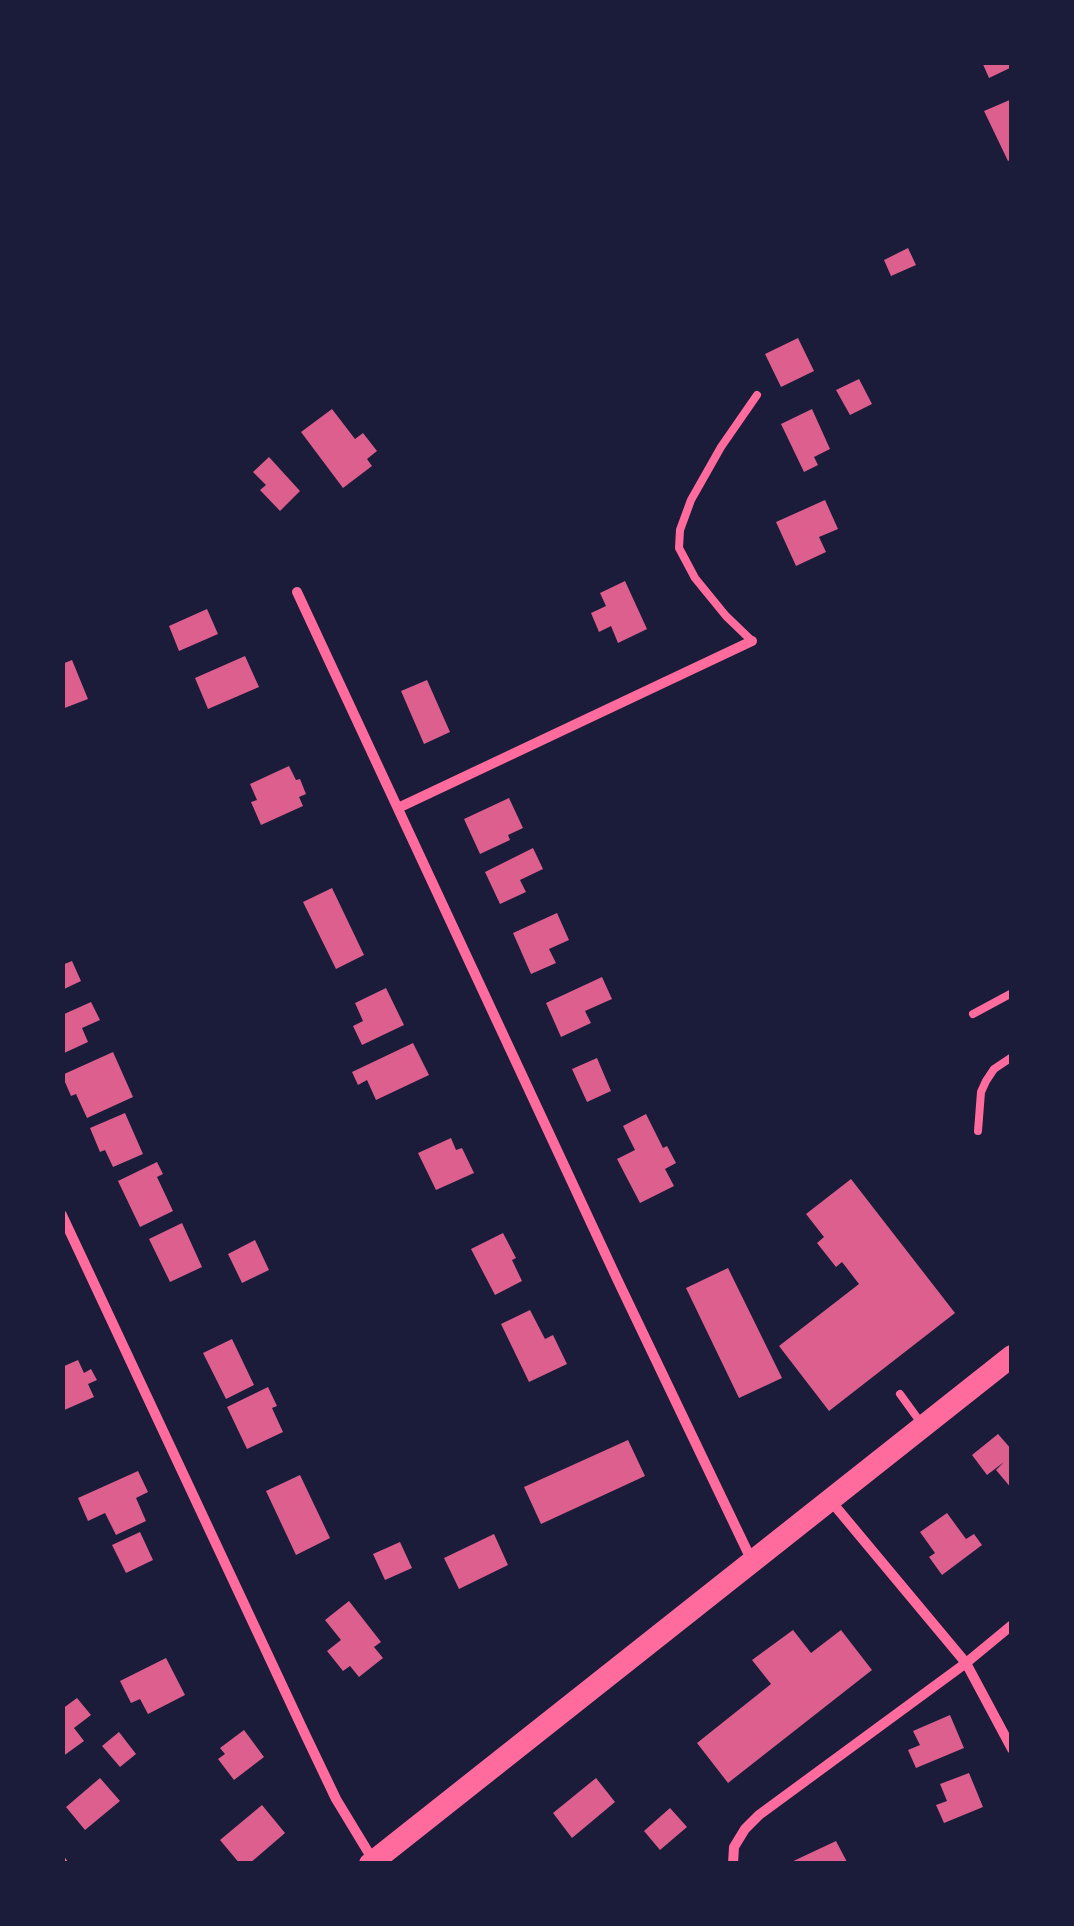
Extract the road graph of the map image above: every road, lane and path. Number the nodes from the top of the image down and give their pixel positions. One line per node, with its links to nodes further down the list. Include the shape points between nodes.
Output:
1 (757, 395): 3 (lane, via 691,500 679,548 695,578)
2 (297, 592): 4 (street)
3 (752, 641): 4 (street)
4 (398, 808): 14 (street)
5 (1012, 993): 6 (lane)
6 (973, 1014)
7 (1012, 1057): 8 (lane, via 986,1081)
8 (978, 1131)
9 (62, 1215): 18 (street, via 328,1782)
10 (1012, 1356): 12 (main road)
11 (900, 1394): 12 (lane)
12 (923, 1425): 13 (main road)
13 (829, 1499): 14 (main road); 16 (street)
14 (752, 1560): 18 (main road)
15 (1012, 1625): 16 (street)
16 (966, 1663): 17 (street); 19 (street, via 759,1815 734,1846)
17 (1012, 1749)
18 (372, 1862)
19 (733, 1864)

